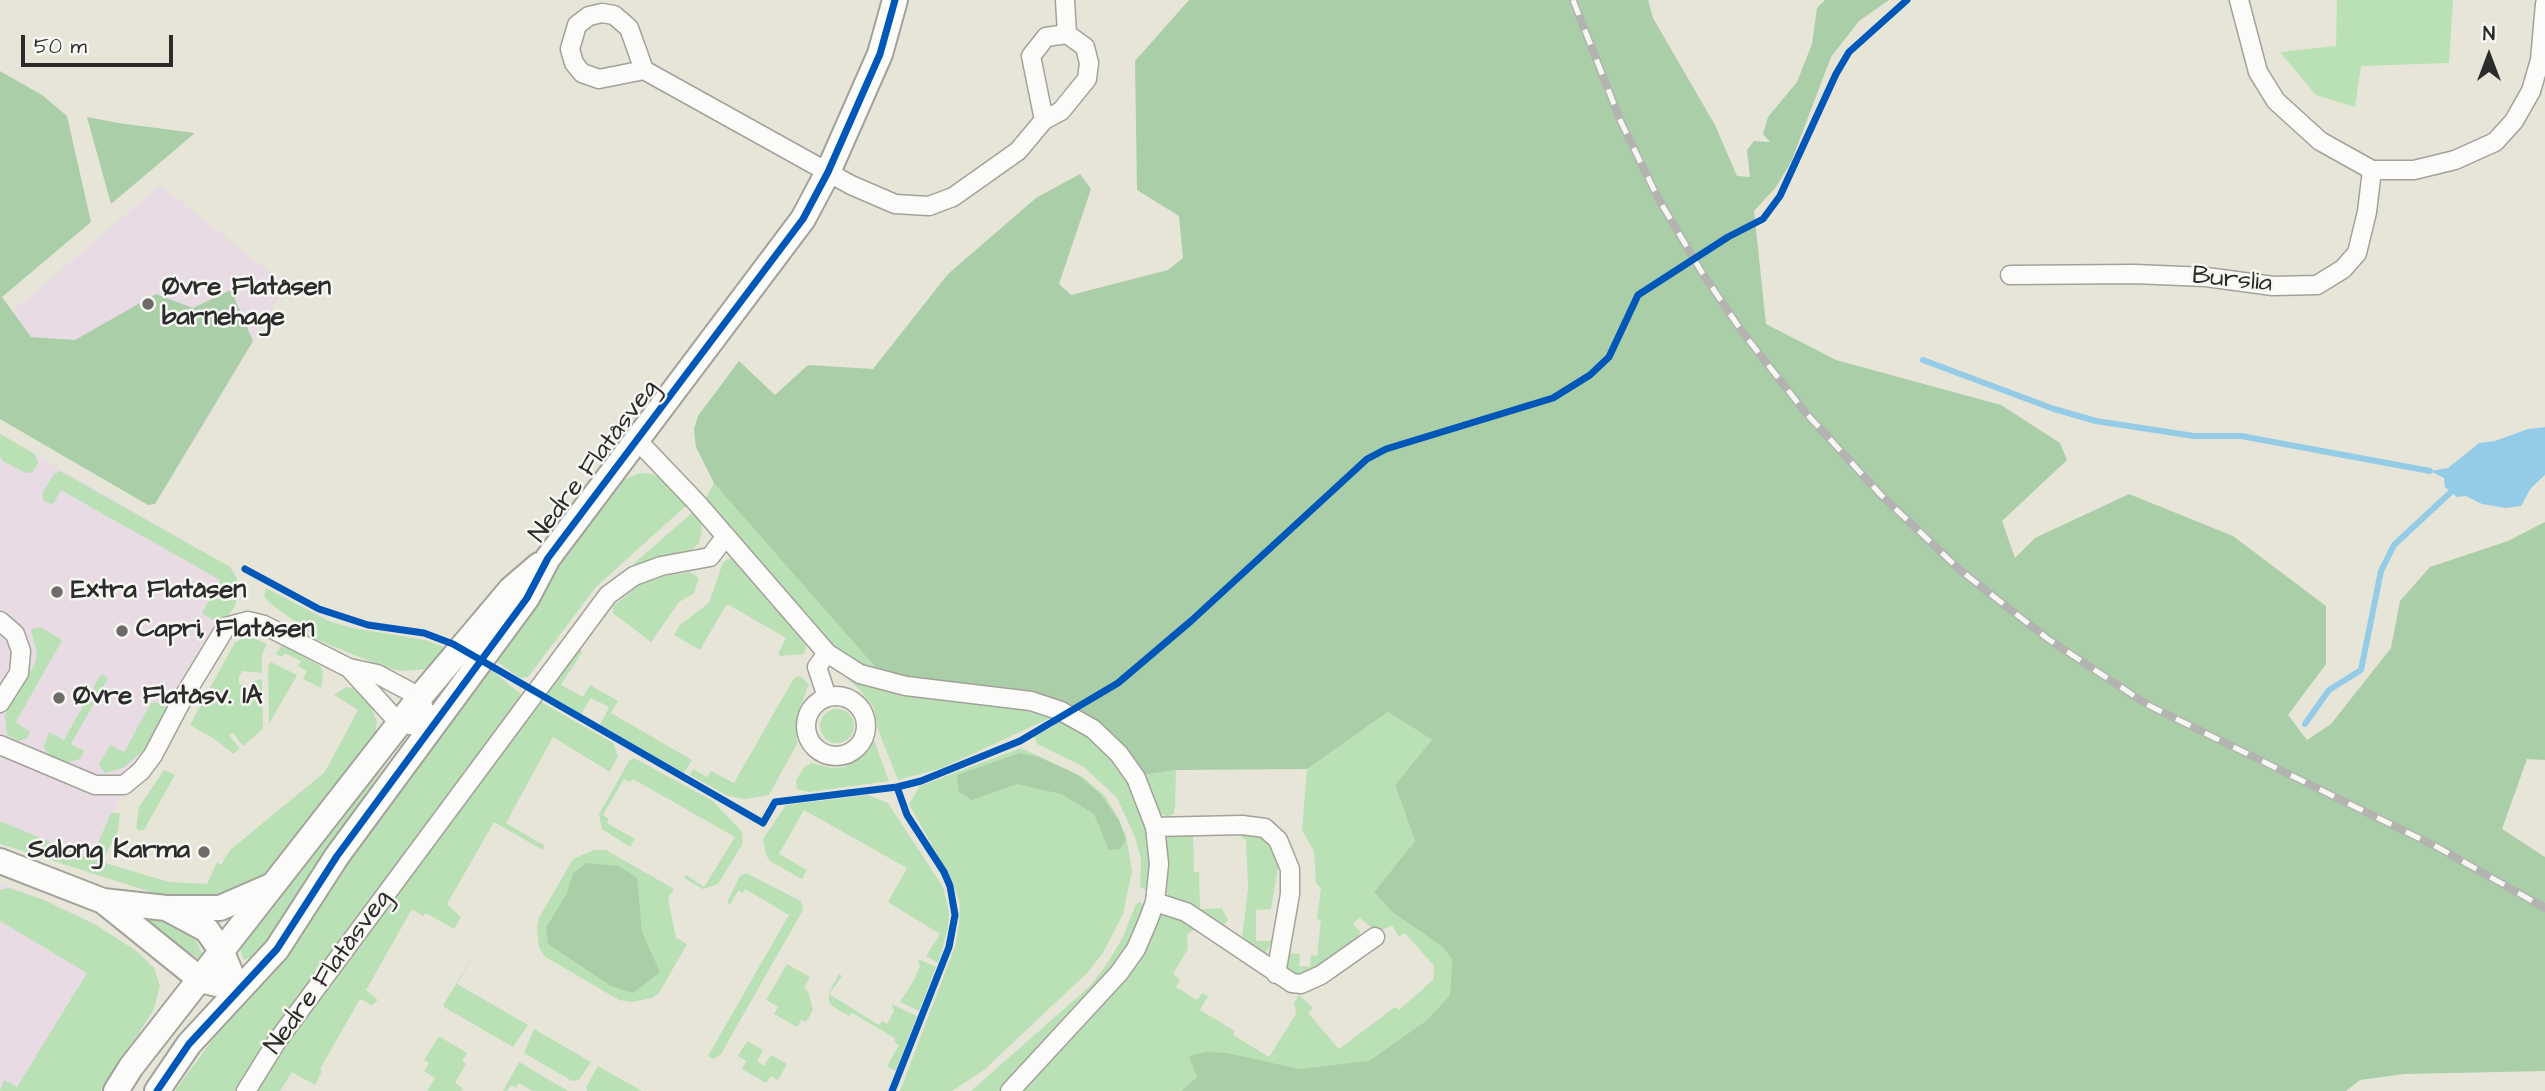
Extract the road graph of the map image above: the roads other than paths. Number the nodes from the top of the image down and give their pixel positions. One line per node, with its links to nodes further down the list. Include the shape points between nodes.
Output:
1 (895, 0): 9 (street, Nedre Flatåsveg, via 880,54)
2 (1065, 0): 5 (street)
3 (2239, 0): 8 (street, via 2258,72 2276,102 2320,141)
4 (2545, 4): 8 (street, via 2540,60 2530,91 2514,121 2495,142 2455,160 2414,170)
5 (1067, 34): 7 (street, via 1046,37 1031,56); 7 (street, via 1085,47 1087,79 1060,111)
6 (644, 70): 6 (street, via 629,28 614,15 589,16 577,25 570,49 582,73 599,79); 9 (street)
7 (1044, 120): 9 (street, via 1018,151 953,197 929,206 895,204)
8 (2372, 170): 10 (street, Burslia, via 2357,253 2343,269 2317,285 2273,286 2134,274)
9 (828, 172): 11 (street, Nedre Flatåsveg, via 803,219)
10 (2010, 275)
11 (637, 440): 12 (street, Nedre Flatåsveg); 14 (street, Nedre Flatåsveg, via 548,558 511,589)
12 (726, 536): 15 (street, Nedre Flatåsveg); 36 (street, Nedre Flatåsveg, via 710,557 634,576 608,595 277,1041)
13 (0, 621): 19 (street, via 15,634 21,651 19,673)
14 (490, 631): 17 (street, Nedre Flatåsveg); 21 (street, Nedre Flatåsveg, via 459,691)
15 (827, 653): 18 (street, via 817,667); 23 (street, Nedre Flatåsveg, via 860,674 906,686 1031,701 1062,711 1093,729 1119,754 1136,778)
16 (349, 668): 17 (street, via 377,674); 20 (street); 22 (street, via 264,625 236,622 218,638 153,755 124,785 95,785)
17 (420, 697): 20 (street, Nedre Flatåsveg); 21 (street)
18 (827, 697)
19 (0, 703)
20 (399, 723): 21 (street); 25 (street, Nedre Flatåsveg)
21 (431, 729): 33 (street, Nedre Flatåsveg, via 337,856 276,949)
22 (0, 744)
23 (1155, 827): 27 (street, Nedre Flatåsveg, via 1159,864); 31 (street, via 1242,825 1265,828 1278,840 1290,869 1290,894)
24 (0, 861): 26 (street)
25 (276, 883): 28 (street, Nedre Flatåsveg, via 220,908); 30 (street, Nedre Flatåsveg)
26 (103, 901): 28 (street, Nedre Flatåsveg); 32 (street)
27 (1155, 902): 31 (street, via 1186,912); 37 (street, Nedre Flatåsveg, via 1136,949 1119,973)
28 (166, 908): 30 (street, via 207,930)
29 (1376, 937): 31 (street, via 1301,984)
30 (222, 952): 32 (street, Nedre Flatåsveg); 33 (street)
31 (1276, 974)
32 (201, 979): 33 (street); 34 (street, Nedre Flatåsveg)
33 (238, 991): 35 (street, Nedre Flatåsveg, via 189,1044)
34 (116, 1091)
35 (157, 1091)
36 (246, 1091)
37 (1010, 1091)

